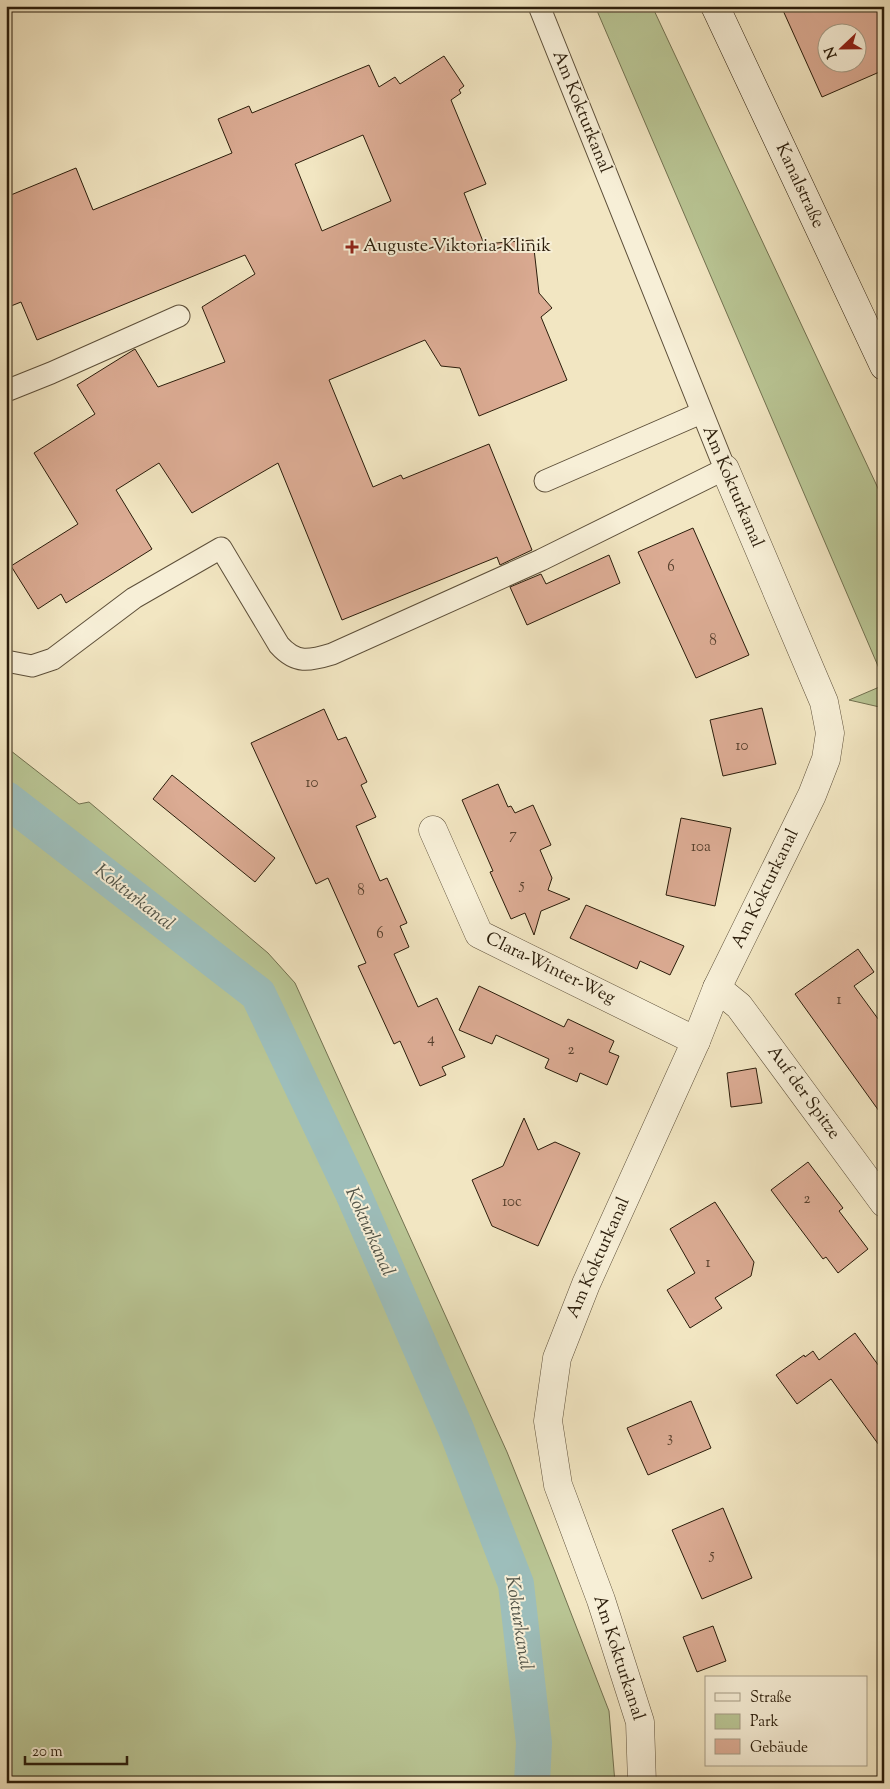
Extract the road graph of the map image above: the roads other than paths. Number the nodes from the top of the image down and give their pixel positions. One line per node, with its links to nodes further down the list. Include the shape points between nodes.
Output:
1 (539, 6): 6 (lane, Am Kokturkanal)
2 (715, 6): 4 (street, Kanalstraße)
3 (179, 316): 5 (lane, via 51,374)
4 (884, 366)
5 (6, 390)
6 (700, 413): 7 (lane, Am Kokturkanal); 8 (lane)
7 (724, 469): 9 (lane, via 541,560 332,654 308,661 292,656 279,645 221,548 134,598 53,659 32,666); 11 (street, Am Kokturkanal, via 824,702 830,733 826,759 812,795)
8 (545, 481)
9 (6, 661)
10 (433, 830): 12 (street, Clara-Winter-Weg, via 479,934)
11 (717, 988): 12 (street, Am Kokturkanal); 13 (street, Auf der Spitze, via 739,1006)
12 (696, 1041): 14 (street, Am Kokturkanal, via 586,1284 557,1358 548,1420 558,1485 601,1600 640,1722)
13 (884, 1203)
14 (642, 1783)

